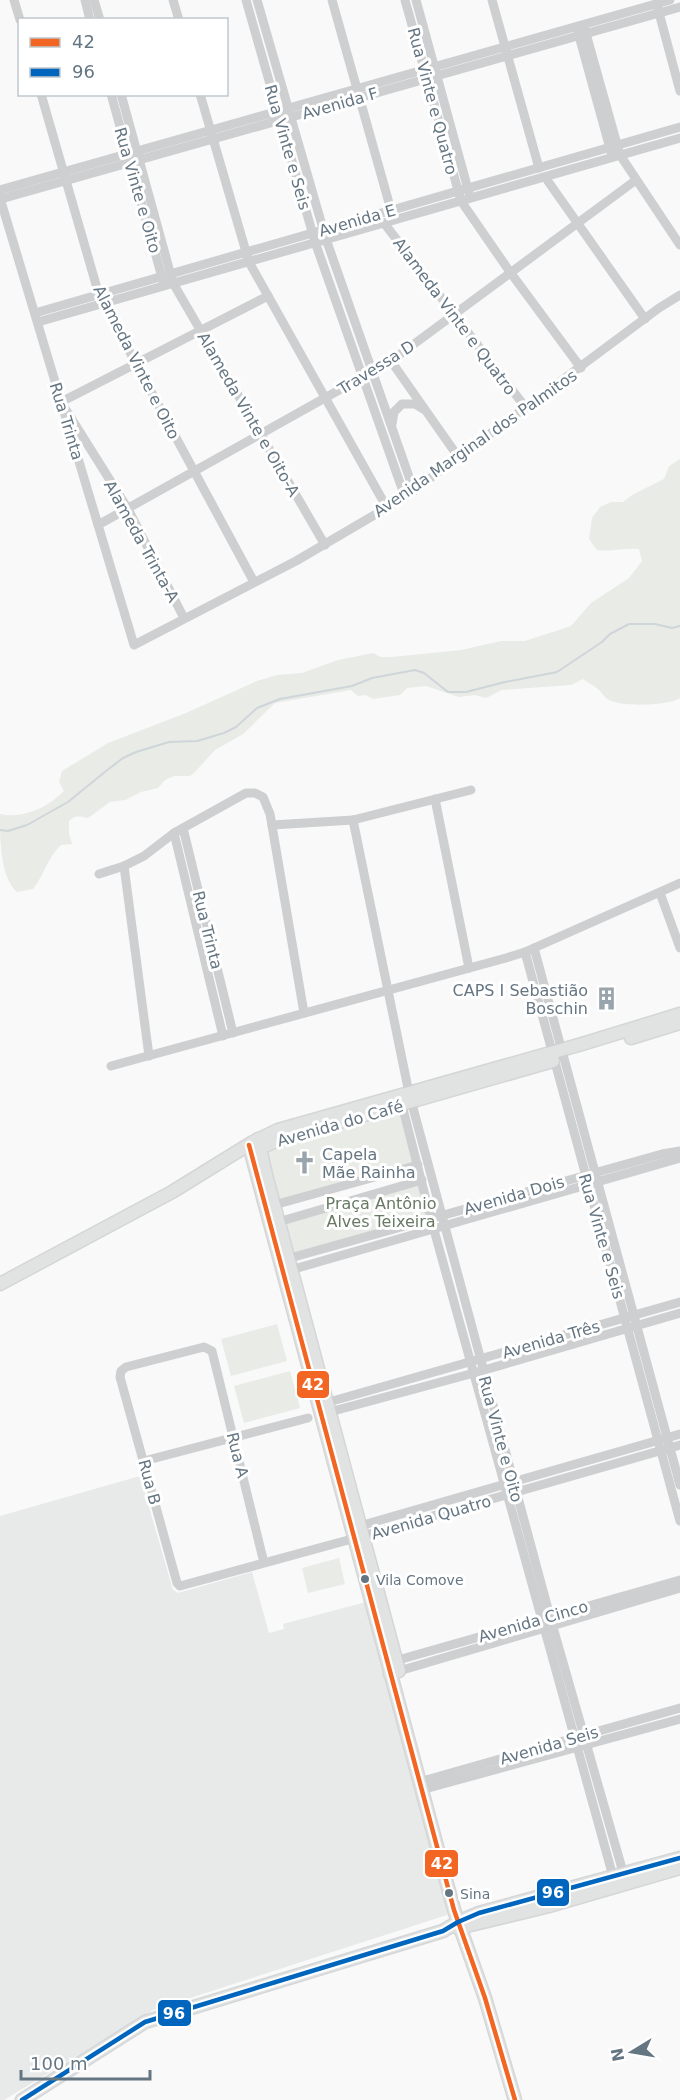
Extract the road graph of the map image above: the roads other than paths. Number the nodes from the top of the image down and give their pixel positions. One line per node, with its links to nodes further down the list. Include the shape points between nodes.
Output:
1 (14, 0): 14 (street)
2 (85, 0): 15 (street)
3 (94, 0): 16 (street)
4 (173, 0): 17 (street)
5 (246, 0): 27 (street, Rua Vinte e Seis)
6 (257, 0): 27 (street, Rua Vinte e Seis)
7 (332, 0): 22 (street)
8 (405, 0): 20 (street, Rua Vinte e Quatro)
9 (416, 0): 20 (street, Rua Vinte e Quatro)
10 (492, 0): 19 (street)
11 (670, 0): 13 (street, Avenida F)
12 (680, 7): 13 (street, Avenida F)
13 (658, 8): 18 (street, Avenida F); 21 (street)
14 (19, 18)
15 (90, 18)
16 (99, 18)
17 (178, 18)
18 (581, 30): 19 (street, Avenida F); 31 (street)
19 (507, 52): 20 (street, Avenida F); 33 (street)
20 (431, 73): 22 (street, Avenida F); 38 (street, Rua Vinte e Quatro)
21 (680, 91)
22 (359, 93): 27 (street, Avenida F); 40 (street)
23 (42, 96): 34 (street, Alameda Vinte e Oito)
24 (112, 96): 32 (street, Rua Vinte e Oito)
25 (121, 96): 32 (street, Rua Vinte e Oito)
26 (201, 96): 29 (street)
27 (284, 114): 29 (street, Avenida F); 43 (street, Rua Vinte e Seis); 44 (street, Rua Vinte e Seis)
28 (680, 127): 31 (street, Avenida E)
29 (212, 135): 32 (street, Avenida F); 46 (street)
30 (680, 138): 31 (street, Avenida E)
31 (615, 151): 33 (street, Avenida E); 35 (street, Avenida E); 36 (street)
32 (133, 157): 34 (street, Avenida F); 48 (street, Rua Vinte e Oito)
33 (539, 168): 38 (street, Avenida E)
34 (65, 176): 37 (street, Avenida F); 39 (street, Avenida F); 51 (street, Alameda Vinte e Oito)
35 (545, 177): 38 (street, Avenida E); 41 (street)
36 (636, 180): 41 (street, Travessa D); 45 (street)
37 (0, 190)
38 (464, 195): 40 (street, Avenida E); 42 (street, Avenida E); 47 (street, Rua Vinte e Quatro)
39 (0, 198): 53 (street, Rua Trinta)
40 (391, 210): 43 (street, Avenida E)
41 (577, 222): 47 (street, Travessa D); 54 (street)
42 (384, 223): 43 (street, Avenida E); 52 (street, Alameda Vinte e Quatro)
43 (324, 234): 44 (street, Avenida E); 59 (street, Rua Vinte e Seis)
44 (314, 237): 46 (street, Avenida E); 59 (street, Rua Vinte e Seis)
45 (680, 244)
46 (247, 257): 48 (street, Avenida E); 50 (street)
47 (510, 272): 52 (street, Travessa D); 58 (street, Rua Vinte e Quatro)
48 (168, 280): 51 (street, Avenida E); 55 (street, Alameda Vinte e Oito-A)
49 (680, 295): 54 (street, Avenida Marginal dos Palmitos)
50 (268, 296): 55 (street); 60 (street)
51 (101, 299): 53 (street, Avenida E); 57 (street, Alameda Vinte e Oito)
52 (454, 314): 56 (street, Travessa D); 62 (street, Alameda Vinte e Quatro)
53 (36, 318): 61 (street, Rua Trinta)
54 (645, 319): 58 (street, Avenida Marginal dos Palmitos)
55 (200, 330): 57 (street); 64 (street, Alameda Vinte e Oito-A)
56 (391, 361): 59 (street, Travessa D); 63 (street)
57 (136, 364): 61 (street); 67 (street, Alameda Vinte e Oito)
58 (581, 368): 62 (street, Avenida Marginal dos Palmitos)
59 (368, 374): 60 (street, Travessa D); 65 (street, Rua Vinte e Seis); 69 (street, Rua Vinte e Seis)
60 (325, 398): 64 (street, Travessa D); 70 (street)
61 (61, 402): 71 (street, Alameda Trinta-A); 72 (street, Rua Trinta)
62 (526, 408): 66 (street, Avenida Marginal dos Palmitos)
63 (427, 413): 65 (street, via 410,403 396,408 392,418); 66 (street)
64 (260, 434): 67 (street, Travessa D); 73 (street, Alameda Vinte e Oito-A)
65 (396, 441): 68 (street, Rua Vinte e Seis)
66 (459, 458): 68 (street, Avenida Marginal dos Palmitos)
67 (194, 471): 71 (street, Travessa D); 74 (street, Alameda Vinte e Oito)
68 (414, 491): 69 (street, Avenida Marginal dos Palmitos)
69 (405, 497): 70 (street, Avenida Marginal dos Palmitos)
70 (387, 508): 73 (street, Avenida Marginal dos Palmitos)
71 (128, 509): 72 (street, Travessa D); 75 (street, Alameda Trinta-A)
72 (98, 525): 76 (street, Rua Trinta)
73 (325, 545): 74 (street, Avenida Marginal dos Palmitos)
74 (254, 582): 75 (street, Avenida Marginal dos Palmitos)
75 (184, 618): 76 (street, Avenida Marginal dos Palmitos)
76 (134, 645)
77 (471, 790): 78 (street)
78 (435, 799): 79 (street); 88 (street)
79 (353, 820): 80 (street); 89 (street, Rua Vinte e Oito)
80 (272, 825): 81 (street, via 265,800 251,793); 90 (street)
81 (179, 830): 82 (street, via 148,854); 93 (street, Rua Trinta)
82 (124, 866): 83 (street); 95 (street)
83 (99, 874)
84 (680, 883): 85 (street)
85 (660, 893): 86 (street); 87 (street)
86 (680, 948)
87 (530, 950): 88 (street); 94 (street, Rua Vinte e Seis)
88 (469, 968): 89 (street)
89 (388, 990): 90 (street); 97 (street, Rua Vinte e Oito)
90 (304, 1013): 93 (street)
91 (680, 1014): 94 (street, Avenida do Café)
92 (680, 1023): 94 (street, Avenida do Café)
93 (228, 1034): 95 (street)
94 (559, 1055): 97 (street, Avenida do Café); 102 (street, Rua Vinte e Seis); 104 (street, Rua Vinte e Seis)
95 (149, 1056): 96 (street)
96 (111, 1066)
97 (406, 1099): 98 (street, Avenida do Café); 101 (street, Rua Vinte e Oito); 106 (street, Rua Vinte e Oito)
98 (255, 1146): 105 (street); 109 (street); 110 (street, Avenida do Café)
99 (680, 1151): 102 (street)
100 (680, 1158): 104 (street, Avenida Dois)
101 (418, 1165): 103 (street, Rua Vinte e Oito); 105 (street)
102 (595, 1172): 104 (street, Rua Vinte e Seis)
103 (422, 1180): 106 (street, Rua Vinte e Oito); 107 (street)
104 (590, 1181): 106 (street, Avenida Dois); 108 (street, Avenida Dois); 113 (street, Rua Vinte e Seis)
105 (274, 1205): 107 (street)
106 (436, 1217): 108 (street, Rua Vinte e Oito); 109 (street, Avenida Dois)
107 (278, 1222): 109 (street)
108 (439, 1228): 109 (street, Avenida Dois); 116 (street, Rua Vinte e Oito)
109 (285, 1266): 118 (street)
110 (0, 1284)
111 (680, 1302): 113 (street, Avenida Três)
112 (680, 1313): 114 (street, Avenida Três)
113 (629, 1317): 114 (street, Rua Vinte e Seis); 116 (street, Avenida Três)
114 (632, 1328): 117 (street, Avenida Três); 122 (street, Rua Vinte e Seis)
115 (208, 1348): 121 (street, Rua A, via 212,1351); 123 (street, Rua B, via 121,1371)
116 (475, 1361): 117 (street, Rua Vinte e Oito); 118 (street, Avenida Três)
117 (478, 1372): 118 (street, Avenida Três); 125 (street, Rua Vinte e Oito)
118 (324, 1409): 127 (street)
119 (308, 1418): 121 (street)
120 (680, 1434): 122 (street, Avenida Quatro)
121 (233, 1437): 123 (street); 128 (street, Rua A)
122 (667, 1445): 124 (street, Rua Vinte e Seis); 125 (street, Avenida Quatro); 126 (street, Rua Vinte e Seis)
123 (144, 1461): 130 (street, Rua B)
124 (680, 1485)
125 (510, 1488): 127 (street, Avenida Quatro); 132 (street, Rua Vinte e Oito)
126 (680, 1521)
127 (357, 1532): 128 (street, Avenida Quatro); 133 (street)
128 (264, 1563): 130 (street, Avenida Quatro)
129 (680, 1580): 132 (street, Avenida Cinco)
130 (180, 1586)
131 (680, 1588): 132 (street, Avenida Cinco)
132 (546, 1622): 133 (street, Avenida Cinco); 136 (street, Rua Vinte e Oito)
133 (393, 1667): 137 (street)
134 (680, 1708): 136 (street, Avenida Seis)
135 (680, 1719): 136 (street, Avenida Seis)
136 (580, 1742): 137 (street, Avenida Seis); 140 (street, Rua Vinte e Oito)
137 (420, 1786): 141 (street)
138 (680, 1858): 140 (street)
139 (680, 1868): 140 (street)
140 (620, 1881): 141 (street, via 479,1914)
141 (456, 1926): 142 (street, via 144,2022); 143 (street, via 485,1998)
142 (22, 2100)
143 (515, 2100)

